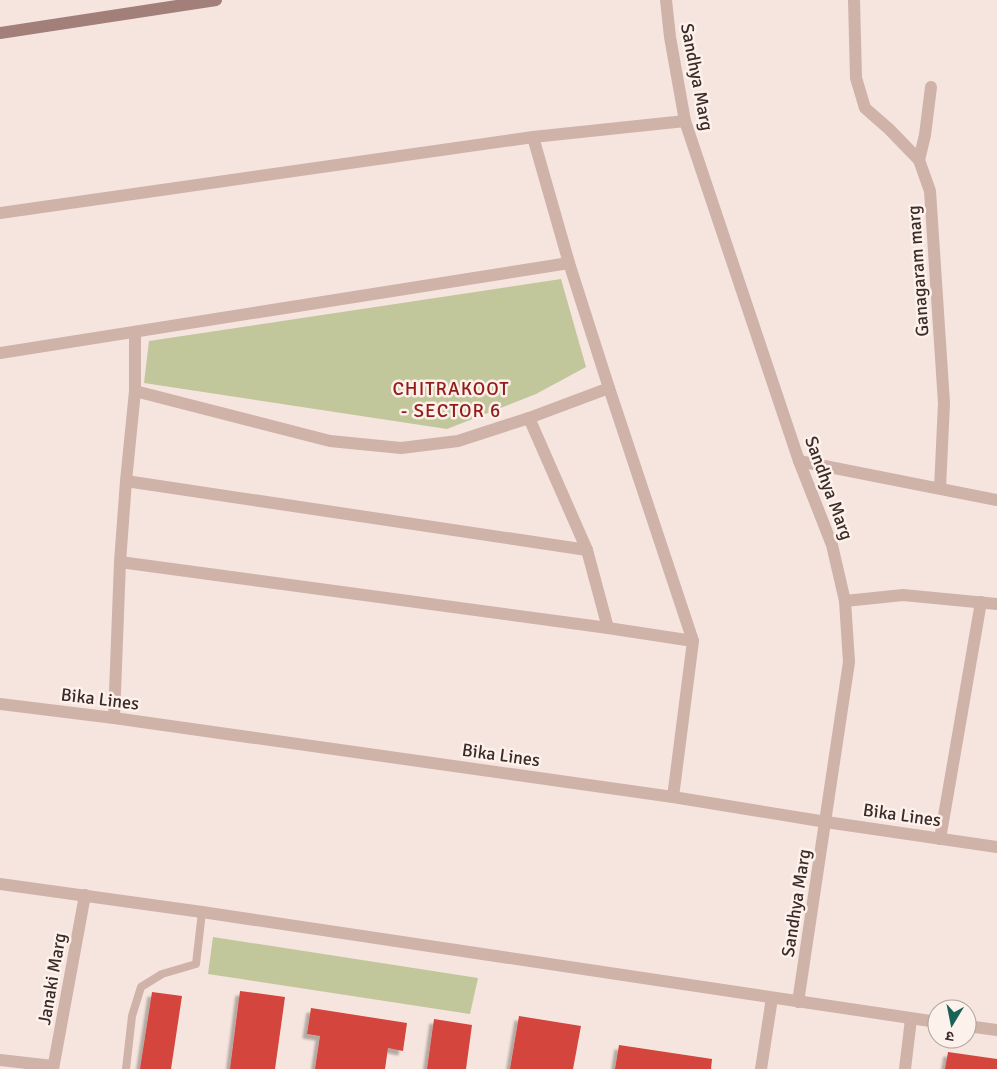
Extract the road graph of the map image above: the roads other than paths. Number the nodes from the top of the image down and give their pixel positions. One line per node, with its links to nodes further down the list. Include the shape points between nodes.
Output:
1 (216, 0): 4 (street)
2 (666, 0): 6 (street, Sandhya Marg)
3 (854, 0): 8 (street, Ganagaram marg, via 856,78 865,108)
4 (0, 33)
5 (931, 86): 8 (street)
6 (685, 121): 7 (street); 16 (street, Sandhya Marg)
7 (533, 137): 9 (street); 10 (street)
8 (919, 160): 18 (street, Ganagaram marg, via 930,191 944,403)
9 (0, 213)
10 (569, 263): 11 (street); 13 (street)
11 (134, 332): 12 (street); 14 (street)
12 (0, 353)
13 (608, 388): 15 (street); 26 (street)
14 (135, 391): 15 (street, via 330,441 401,448 458,441); 17 (street)
15 (529, 418): 20 (street)
16 (799, 461): 18 (street); 22 (street, Sandhya Marg, via 832,545)
17 (126, 481): 20 (street); 21 (street)
18 (940, 488): 19 (street)
19 (997, 500)
20 (587, 550): 25 (street)
21 (120, 562): 25 (street); 28 (street)
22 (845, 601): 23 (street, via 903,595); 30 (street, Sandhya Marg, via 849,662)
23 (981, 602): 24 (street); 31 (street)
24 (997, 604)
25 (608, 628): 26 (street)
26 (693, 641): 29 (street)
27 (0, 704): 28 (street, Bika Lines)
28 (114, 718): 29 (street, Bika Lines)
29 (673, 797): 30 (street, Bika Lines)
30 (826, 822): 31 (street, Bika Lines); 37 (street, Sandhya Marg)
31 (940, 839): 32 (street, Bika Lines)
32 (997, 847)
33 (0, 884): 34 (street)
34 (85, 895): 35 (street); 43 (street, Janaki Marg)
35 (202, 912): 36 (street); 44 (lane, via 196,964 162,974 141,987 132,1016)
36 (772, 998): 37 (street); 45 (street)
37 (798, 1002): 38 (street)
38 (911, 1019): 39 (street); 46 (street)
39 (927, 1021)
40 (977, 1027): 41 (street)
41 (997, 1030)
42 (0, 1060): 43 (street)
43 (53, 1068)
44 (126, 1069)
45 (761, 1069)
46 (905, 1069)

